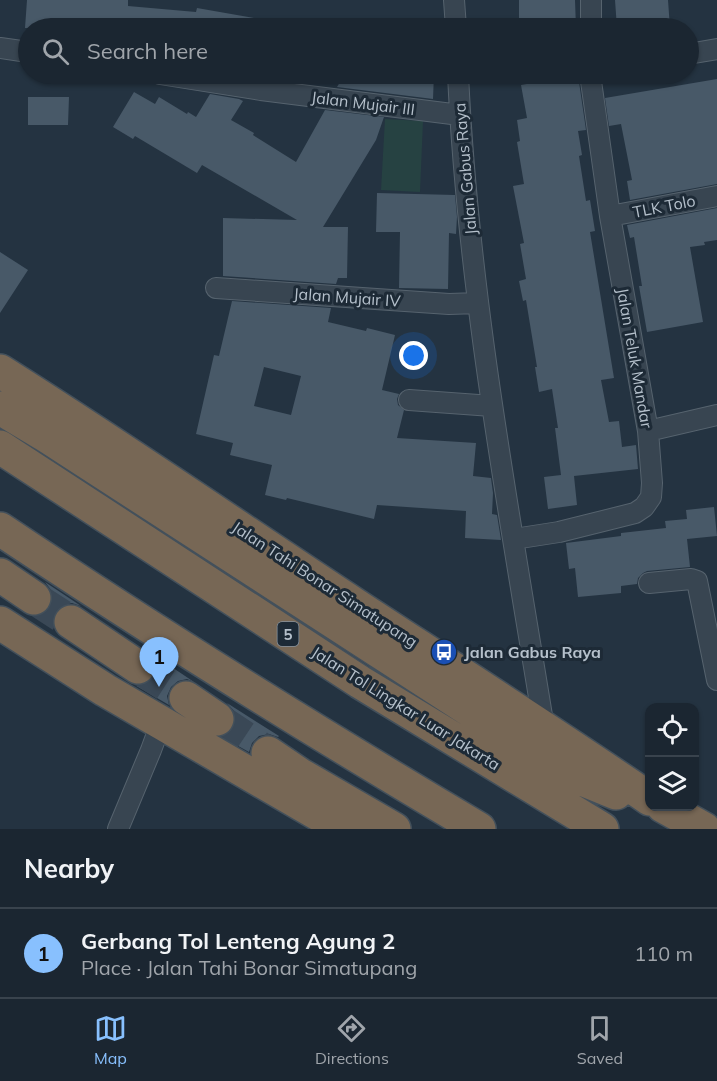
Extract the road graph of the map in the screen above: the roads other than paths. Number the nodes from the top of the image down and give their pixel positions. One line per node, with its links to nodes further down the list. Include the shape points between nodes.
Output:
1 (454, 0): 3 (street)
2 (591, 0): 4 (street)
3 (455, 18)
4 (591, 18)
5 (0, 48): 7 (street)
6 (717, 49): 8 (street)
7 (18, 51)
8 (699, 52)
9 (223, 84): 12 (street, Jalan Mujair III)
10 (458, 84): 12 (street, Jalan Gabus Raya)
11 (591, 84): 14 (street, Jalan Teluk Mandar)
12 (460, 115): 16 (street, Jalan Gabus Raya)
13 (717, 196): 14 (street, TLK Tolo)
14 (610, 216): 22 (street, Jalan Teluk Mandar)
15 (216, 288): 16 (street, Jalan Mujair IV)
16 (478, 303): 19 (street, Jalan Gabus Raya)
17 (0, 371): 36 (highway, Jalan Tahi Bonar Simatupang)
18 (409, 400): 19 (street)
19 (492, 406): 25 (street, Jalan Gabus Raya)
20 (0, 408): 39 (highway, via 567,772 625,796)
21 (717, 415): 22 (street)
22 (648, 431): 25 (street, Jalan Teluk Mandar, via 652,483 651,497 644,507 635,513)
23 (0, 447): 45 (highway, Jalan Tol Lingkar Luar Jakarta / 5, via 360,682)
24 (0, 529): 44 (highway)
25 (521, 538): 36 (street, Jalan Gabus Raya)
26 (0, 575): 28 (highway)
27 (649, 584): 32 (street, via 697,581)
28 (34, 598)
29 (71, 622): 31 (highway)
30 (0, 623): 35 (highway)
31 (138, 667)
32 (717, 680)
33 (186, 698): 34 (highway)
34 (217, 719)
35 (161, 723): 41 (street); 42 (highway)
36 (544, 728): 38 (highway, Jalan Tahi Bonar Simatupang)
37 (268, 753): 43 (highway)
38 (645, 796)
39 (645, 798)
40 (671, 811): 46 (highway)
41 (118, 829)
42 (344, 829)
43 (394, 829)
44 (479, 829)
45 (602, 829)
46 (705, 829)

